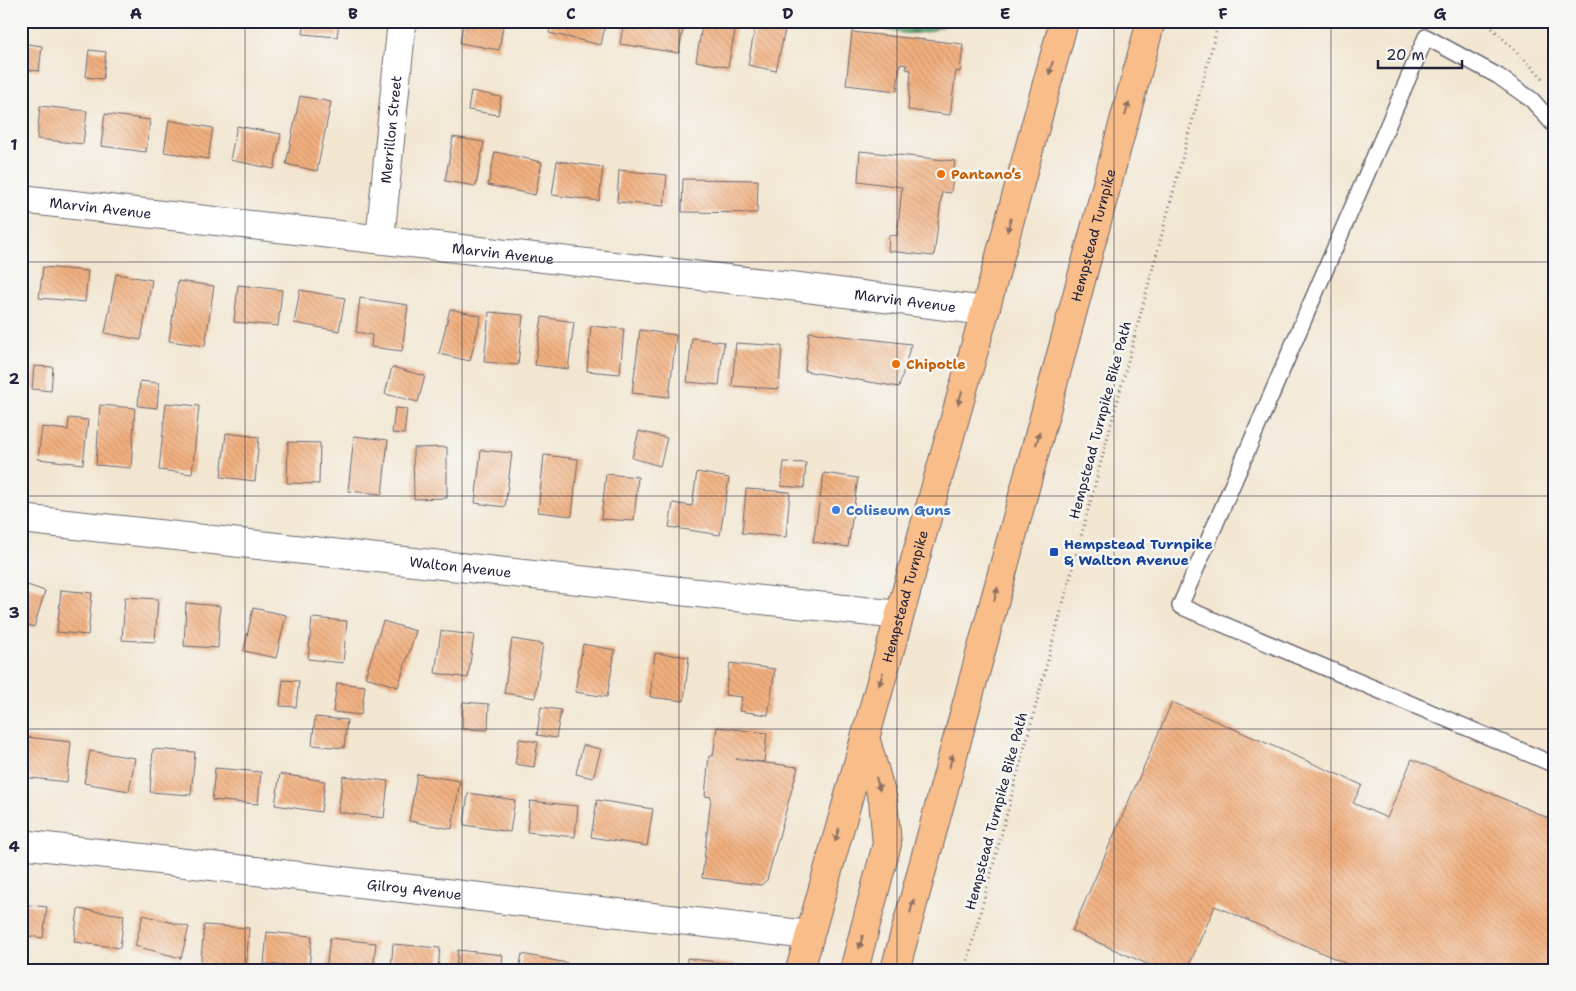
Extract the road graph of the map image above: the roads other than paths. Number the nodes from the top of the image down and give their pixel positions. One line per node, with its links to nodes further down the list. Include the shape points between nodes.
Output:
1 (402, 21): 6 (street, Merrillon Street)
2 (1064, 21): 7 (main road, Hempstead Turnpike, one-way to 7)
3 (1151, 21): 16 (main road, Hempstead Turnpike, one-way to 3)
4 (1555, 126): 11 (lane, via 1532,100 1498,76 1426,37 1180,606)
5 (21, 199): 6 (street, Marvin Avenue)
6 (380, 239): 7 (street, Marvin Avenue, via 798,286)
7 (985, 311): 9 (main road, Hempstead Turnpike, one-way to 9)
8 (21, 519): 9 (street, Walton Avenue)
9 (899, 615): 10 (main road, Hempstead Turnpike, one-way to 10)
10 (865, 737): 13 (main road, Hempstead Turnpike, one-way to 13); 15 (main road, one-way to 15, via 883,800 887,844)
11 (1555, 765)
12 (21, 844): 13 (street, Gilroy Avenue)
13 (809, 935): 14 (main road, Hempstead Turnpike)
14 (800, 970)
15 (854, 970)
16 (895, 970)

